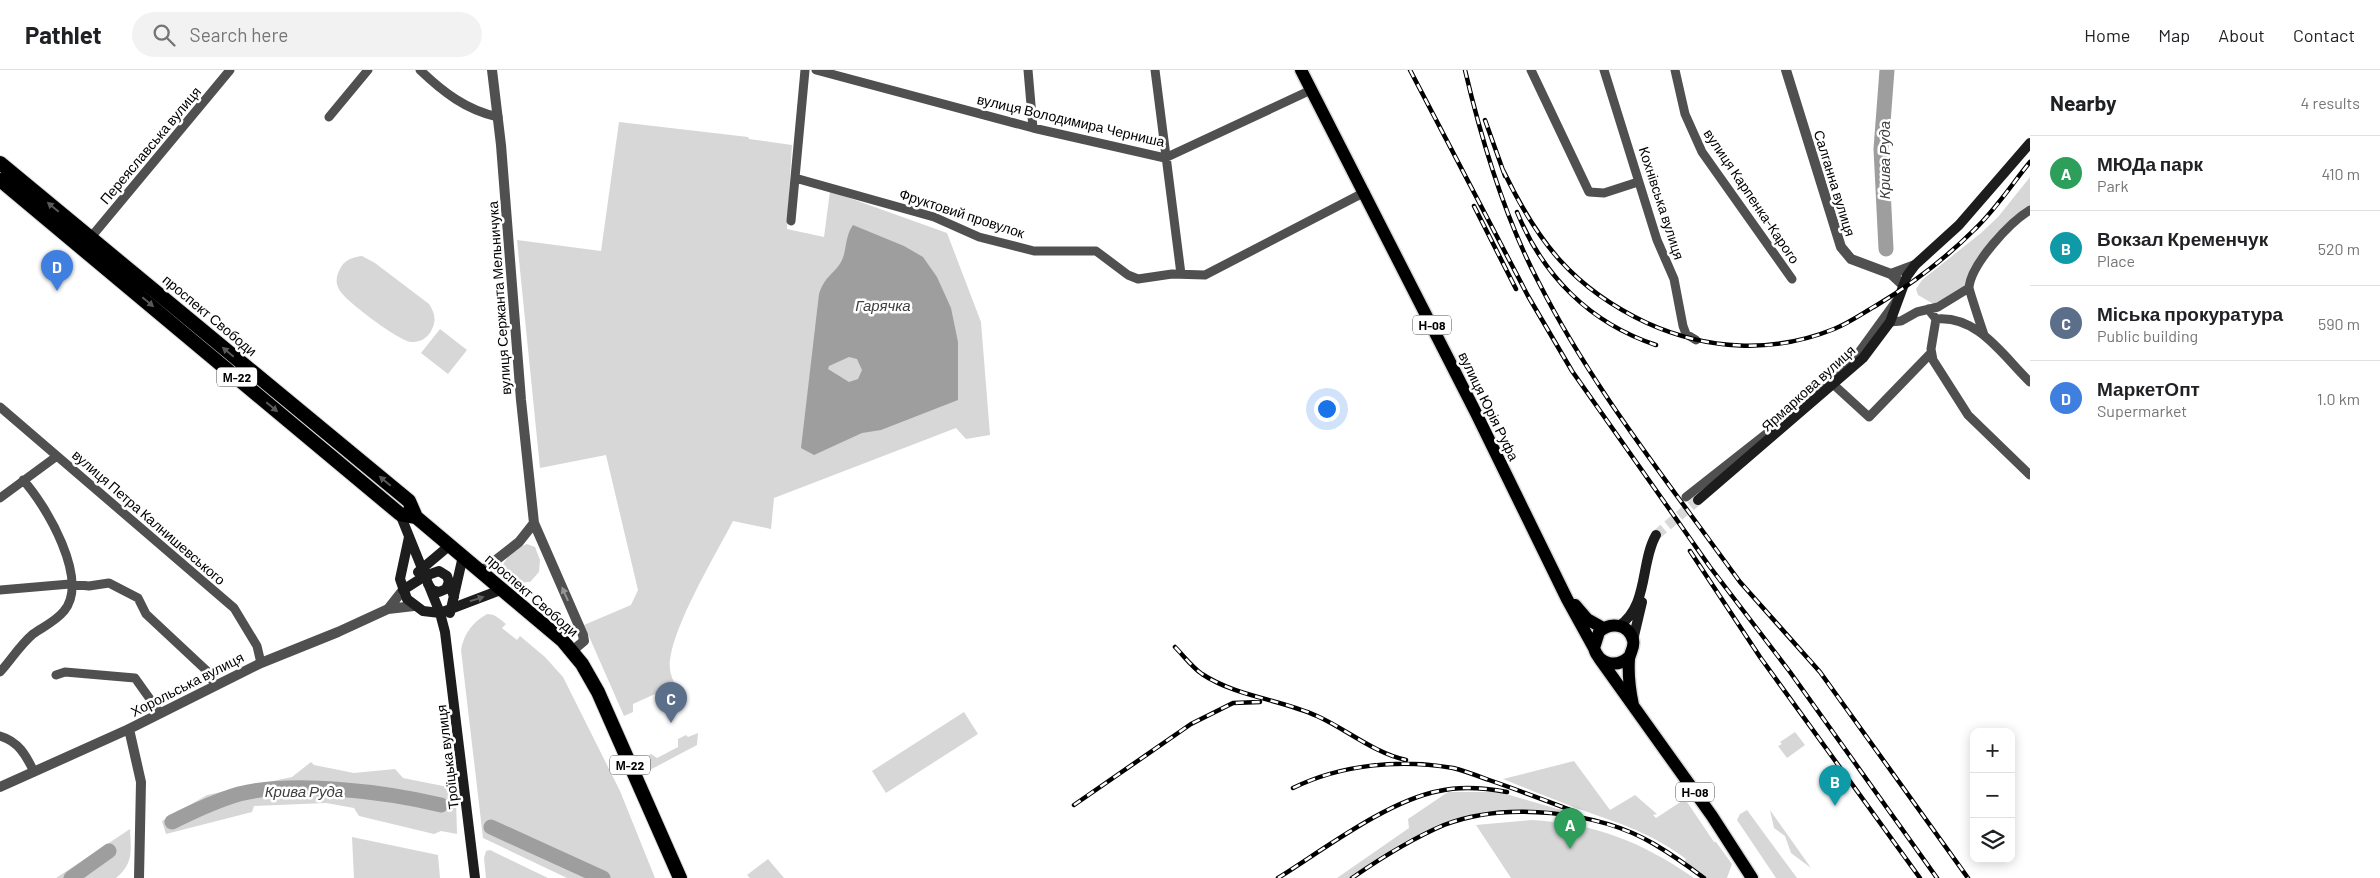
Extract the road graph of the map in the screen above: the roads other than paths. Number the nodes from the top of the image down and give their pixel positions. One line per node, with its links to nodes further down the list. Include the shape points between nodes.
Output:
1 (230, 70): 27 (street, Переяславська вулиця)
2 (368, 70): 15 (street)
3 (420, 70): 16 (street, via 461,104)
4 (492, 70): 16 (street, вулиця Сержанта Мельничука)
5 (805, 70): 21 (street)
6 (816, 70): 17 (street, вулиця Володимира Черниша)
7 (1028, 70): 17 (street)
8 (1155, 70): 19 (street)
9 (1301, 70): 14 (main road, вулиця Юрія Руфа / Н-08)
10 (1531, 70): 23 (street, via 1589,192 1604,193)
11 (1604, 70): 23 (street, Кохнівська вулиця)
12 (1675, 70): 31 (street, вулиця Карпенка-Карого, via 1686,114 1702,152)
13 (1786, 70): 30 (street, Салганна вулиця, via 1841,247 1857,263)
14 (1311, 90): 19 (street, вулиця Володимира Черниша); 24 (main road, вулиця Юрія Руфа / Н-08)
15 (329, 117)
16 (498, 117): 52 (street, вулиця Сержанта Мельничука)
17 (1033, 128): 19 (street, вулиця Володимира Черниша)
18 (2030, 143): 28 (main road, Ярмаркова вулиця, via 1959,225)
19 (1165, 158): 29 (street)
20 (0, 163): 27 (highway, проспект Свободи / М-22, one-way to 20)
21 (795, 178): 26 (street); 29 (street, Фруктовий провулок, via 934,217 979,236 1034,251 1096,251 1138,279)
22 (0, 180): 27 (highway, проспект Свободи / М-22)
23 (1638, 182): 39 (street, Кохнівська вулиця, via 1674,279 1683,326 1686,334)
24 (1365, 192): 29 (street, Фруктовий провулок, via 1228,265 1205,275); 60 (main road, вулиця Юрія Руфа / Н-08)
25 (2030, 210): 33 (street, via 2020,216 1980,260)
26 (791, 221)
27 (86, 243): 50 (highway, проспект Свободи / М-22, one-way to 50); 51 (highway, проспект Свободи / М-22, one-way to 27, via 409,501)
28 (1915, 265): 30 (street); 32 (main road, Ярмаркова вулиця)
29 (1181, 274)
30 (1891, 274): 32 (street, Салганна вулиця)
31 (1792, 279)
32 (1903, 285): 34 (main road, Ярмаркова вулиця)
33 (1969, 288): 35 (street, via 1938,307); 38 (street)
34 (1901, 296): 37 (main road, Ярмаркова вулиця); 47 (street, via 1860,351 1759,440)
35 (1928, 309): 36 (street); 37 (street, via 1901,321)
36 (1936, 319): 38 (street, via 1950,317); 40 (street)
37 (1890, 322): 42 (main road, Ярмаркова вулиця, via 1871,349)
38 (1984, 334): 41 (street)
39 (1696, 340)
40 (1931, 353): 42 (street, via 1869,417); 45 (street, via 1968,415)
41 (2030, 382)
42 (1834, 385): 49 (main road, Ярмаркова вулиця)
43 (0, 407): 44 (street, вулиця Петра Калнишевського)
44 (57, 456): 46 (street); 78 (street, вулиця Петра Калнишевського, via 234,608 257,646)
45 (2030, 475)
46 (24, 480): 48 (street); 61 (street, via 62,542 70,566)
47 (1686, 497)
48 (0, 498)
49 (1698, 500)
50 (400, 514): 51 (highway, проспект Свободи / М-22); 53 (main road)
51 (416, 517): 55 (highway, проспект Свободи / М-22)
52 (534, 523): 57 (street, via 519,542); 75 (street, вулиця Сержанта Мельничука, one-way to 52, via 584,641 583,635)
53 (407, 529): 58 (main road); 65 (main road, via 409,540 400,579)
54 (1656, 535): 62 (main road, via 1647,556)
55 (450, 545): 56 (highway, проспект Свободи / М-22); 58 (main road)
56 (463, 556): 57 (highway, проспект Свободи / М-22); 66 (main road)
57 (482, 571): 63 (highway, проспект Свободи / М-22)
58 (427, 575): 59 (main road, via 443,572); 59 (main road, via 432,590 446,589); 65 (main road); 70 (main road)
59 (448, 582): 66 (main road)
60 (1558, 582): 72 (main road, Н-08, via 1587,619); 76 (main road, вулиця Юрія Руфа / Н-08)
61 (70, 584): 64 (street); 79 (street, via 72,595 64,611 32,635); 81 (street, via 109,583 138,598 146,614 207,671)
62 (1642, 588): 71 (main road, via 1633,611); 74 (main road, via 1642,605)
63 (503, 589): 69 (main road, one-way to 63); 75 (highway, проспект Свободи / М-22)
64 (0, 590)
65 (403, 590): 67 (main road); 68 (street)
66 (454, 598): 69 (main road)
67 (414, 606): 68 (street); 70 (main road)
68 (388, 609): 78 (street, Хорольська вулиця)
69 (451, 609): 70 (main road); 73 (main road)
70 (440, 613): 73 (main road)
71 (1619, 626): 72 (main road); 74 (main road, via 1628,631)
72 (1603, 628): 76 (main road, via 1596,637)
73 (446, 632): 89 (main road, Троїцька вулиця)
74 (1633, 640): 77 (main road)
75 (572, 651): 90 (highway, проспект Свободи / М-22, via 598,692)
76 (1597, 653): 77 (main road, via 1611,664 1618,664); 82 (main road, вулиця Юрія Руфа / Н-08)
77 (1629, 657): 82 (main road)
78 (261, 662): 81 (street, Хорольська вулиця)
79 (0, 672)
80 (56, 675): 83 (street, via 66,672 135,678)
81 (215, 685): 83 (street, Хорольська вулиця)
82 (1634, 708): 91 (main road, вулиця Юрія Руфа / Н-08)
83 (160, 713): 84 (street, Хорольська вулиця)
84 (129, 729): 86 (street, Хорольська вулиця); 88 (street, via 141,782)
85 (0, 736): 86 (street, via 10,739 25,753)
86 (34, 772): 87 (street, Хорольська вулиця)
87 (0, 787)
88 (140, 878)
89 (475, 878)
90 (680, 878)
91 (1752, 878)

